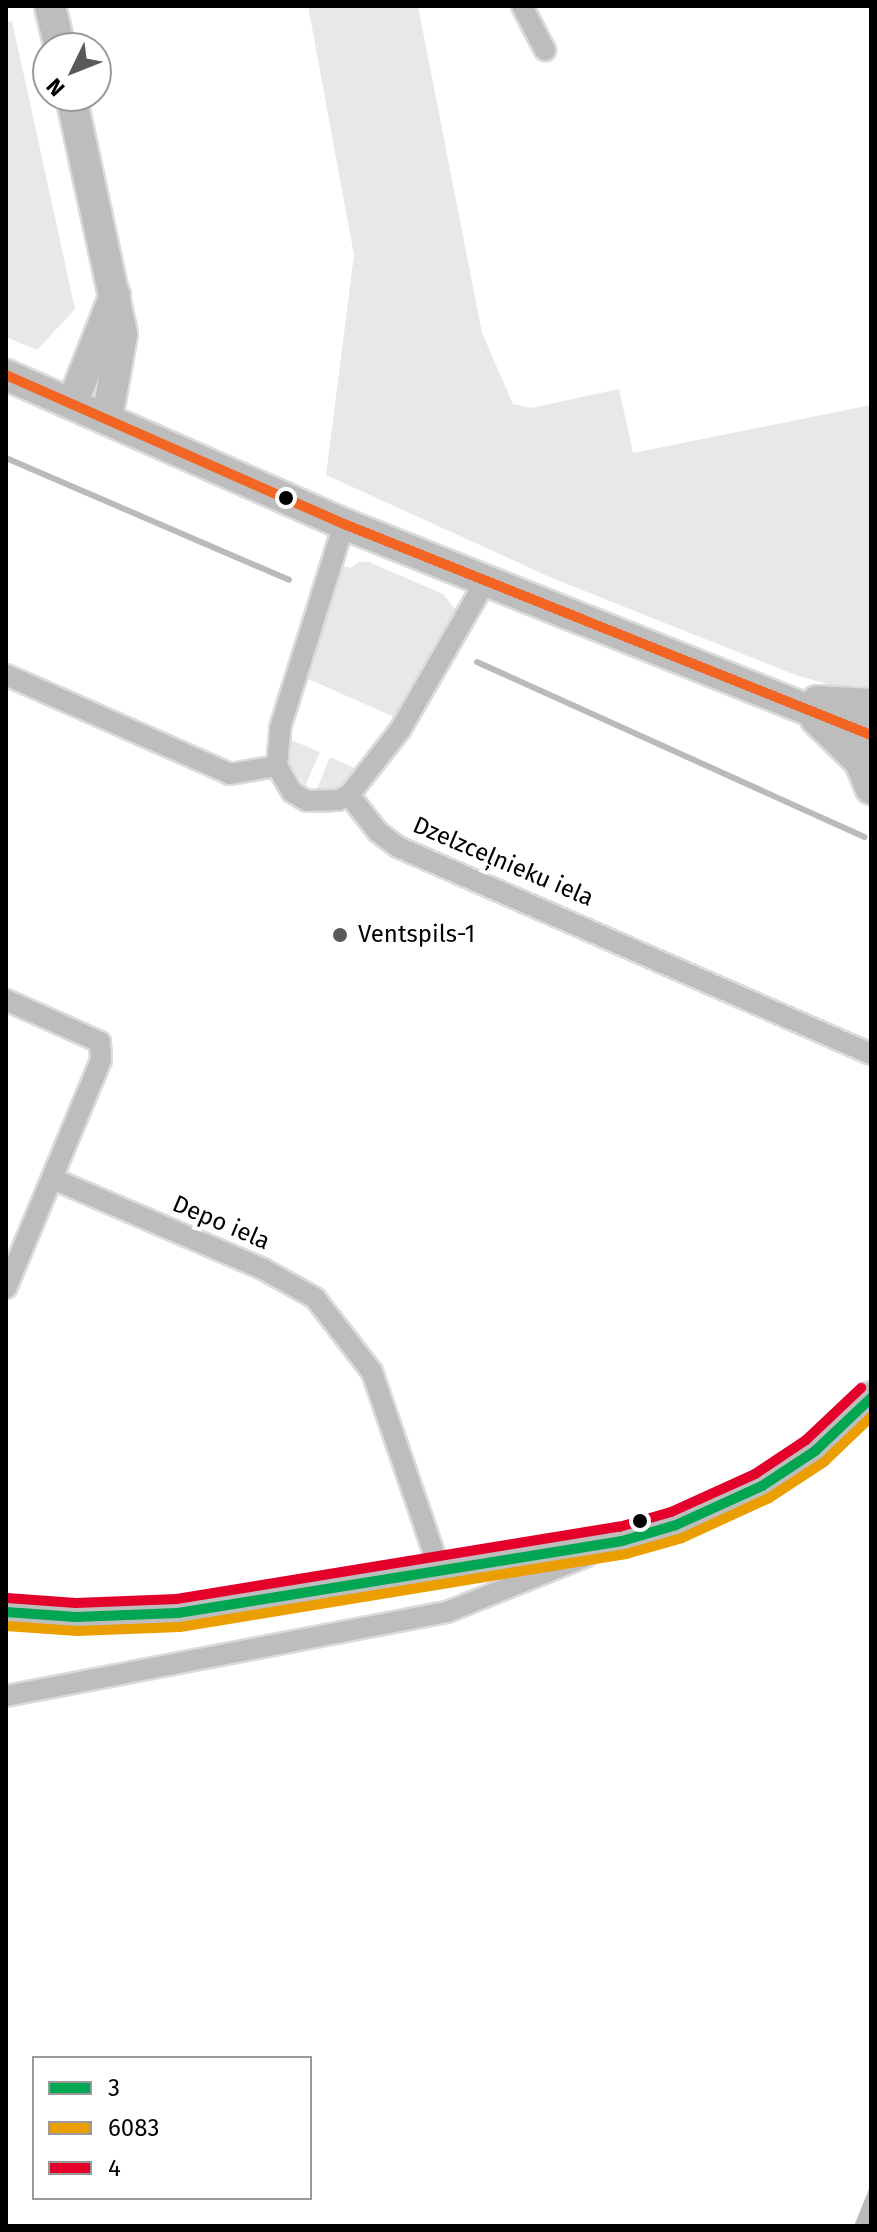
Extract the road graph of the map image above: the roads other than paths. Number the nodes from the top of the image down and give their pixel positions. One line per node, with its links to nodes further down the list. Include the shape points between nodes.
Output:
1 (50, 6): 3 (main road)
2 (522, 6): 4 (street)
3 (56, 32)
4 (545, 50)
5 (75, 112): 6 (main road)
6 (117, 290): 8 (main road); 9 (main road, via 122,334)
7 (6, 375): 8 (main road)
8 (72, 404): 9 (main road)
9 (107, 418): 10 (main road)
10 (344, 524): 11 (main road); 16 (street, via 280,728)
11 (485, 582): 13 (main road); 18 (street, via 400,730)
12 (6, 675): 16 (street, via 230,774)
13 (789, 698): 14 (main road); 15 (main road); 17 (main road, via 839,738 860,762)
14 (871, 704)
15 (871, 735)
16 (277, 766): 18 (street, via 292,792 307,801)
17 (871, 789)
18 (349, 795): 20 (street, Dzelzceļnieku iela, via 378,832 398,847)
19 (6, 1000): 21 (street, via 100,1042 101,1060)
20 (871, 1054)
21 (53, 1179): 22 (street); 25 (street, Depo iela, via 263,1269 315,1298 372,1372)
22 (6, 1288)
23 (871, 1398): 24 (highway, via 815,1451 762,1486 676,1525)
24 (622, 1541): 25 (highway); 27 (street, via 447,1612)
25 (440, 1571): 26 (highway, via 178,1613 76,1617)
26 (6, 1612)
27 (6, 1696)

